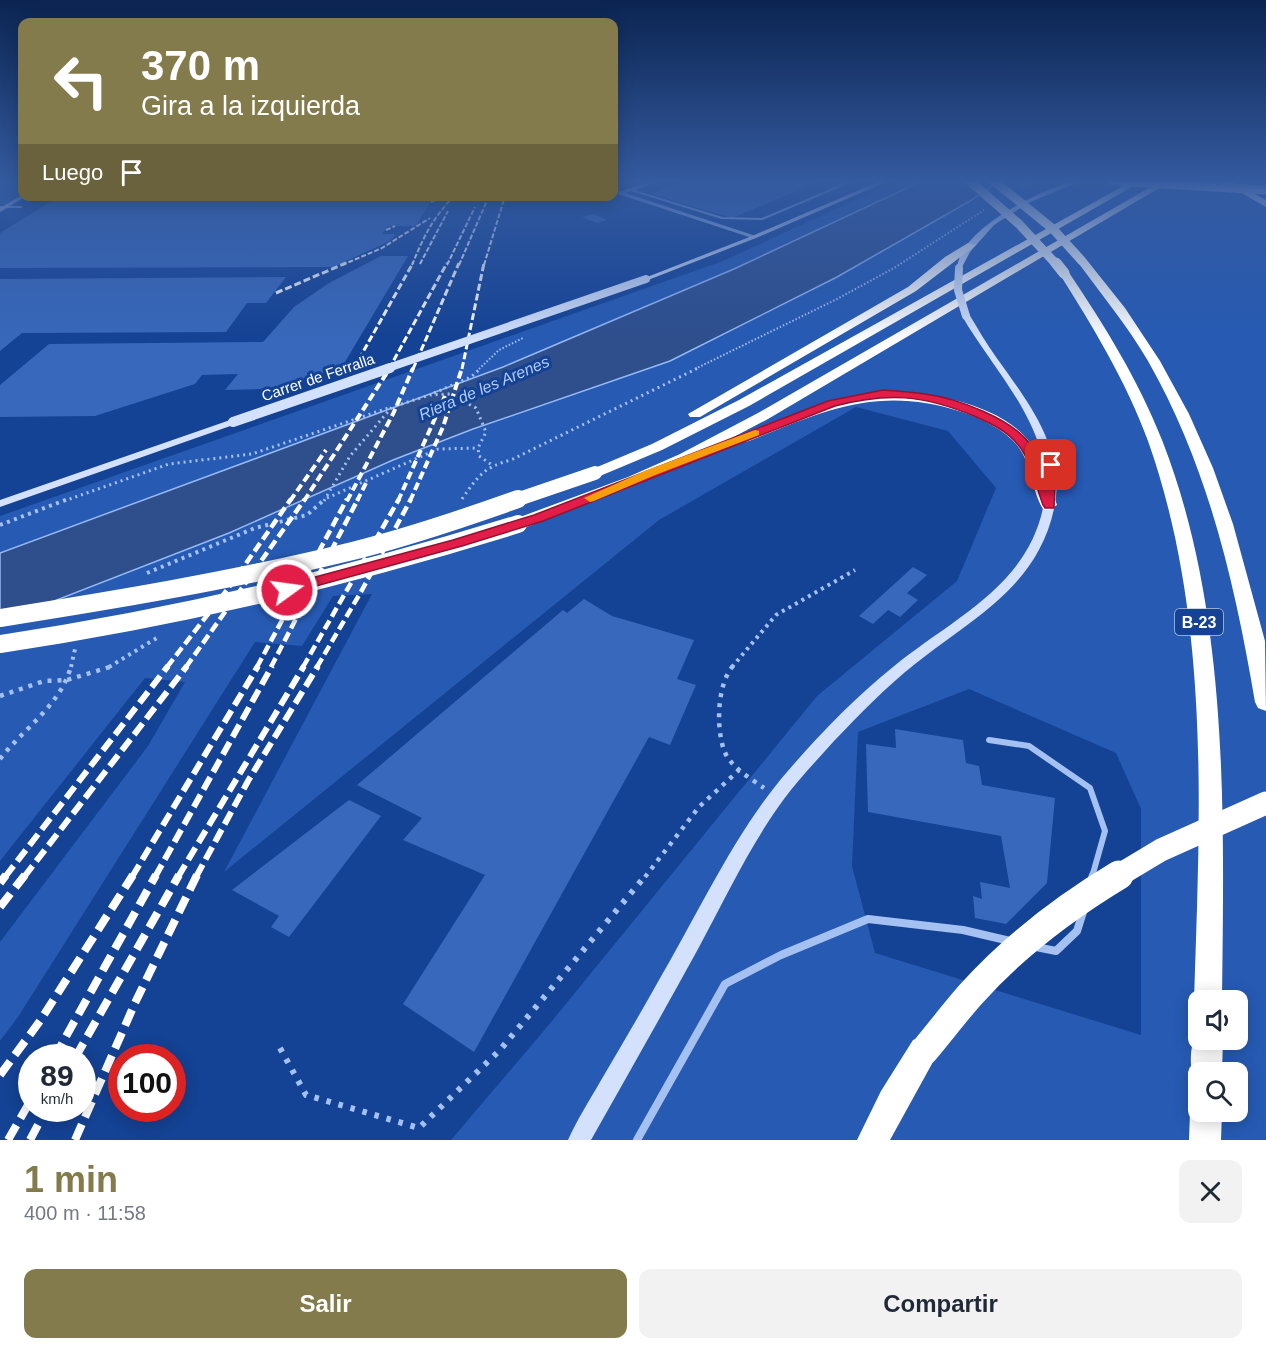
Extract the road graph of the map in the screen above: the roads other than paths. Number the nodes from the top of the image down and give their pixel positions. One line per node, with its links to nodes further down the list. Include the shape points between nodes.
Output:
1 (745, 234): 8 (street)
2 (761, 234): 8 (main road, Carrer de Ferralla)
3 (982, 234): 9 (main road)
4 (1031, 234): 19 (highway, B-23, bridge, via 1102,328 1143,409 1176,502 1191,569 1205,677 1211,770)
5 (1044, 234): 10 (highway, via 744,403)
6 (1058, 234): 16 (highway, B-23, bridge, via 1115,300 1145,343 1192,432 1227,530)
7 (1076, 234): 11 (highway)
8 (754, 237): 12 (main road, Carrer de Ferralla, bridge, via 646,279)
9 (971, 244): 10 (highway, via 912,289); 13 (main road, bridge, via 960,268 958,290 966,316 1040,430 1051,465)
10 (652, 443): 14 (highway, bridge, via 596,473 437,528 340,554 149,594)
11 (687, 458): 13 (highway, via 832,404 883,393 924,397 981,414 1017,436 1027,448); 15 (highway, bridge, via 538,518 328,579 132,624)
12 (0, 504)
13 (1050, 505): 21 (main road, via 1032,553 1000,593 876,690 822,743 777,797)
14 (0, 618)
15 (0, 644)
16 (1266, 702)
17 (989, 740): 22 (lane, via 1029,746 1090,788 1105,831 1077,931 1056,951 963,930 868,919 781,955 725,984)
18 (1266, 803): 23 (highway, bridge, via 1161,850 1087,894 1007,958 924,1051)
19 (1208, 990)
20 (1206, 1122): 24 (highway)
21 (579, 1140)
22 (637, 1140)
23 (873, 1140)
24 (1205, 1140)

